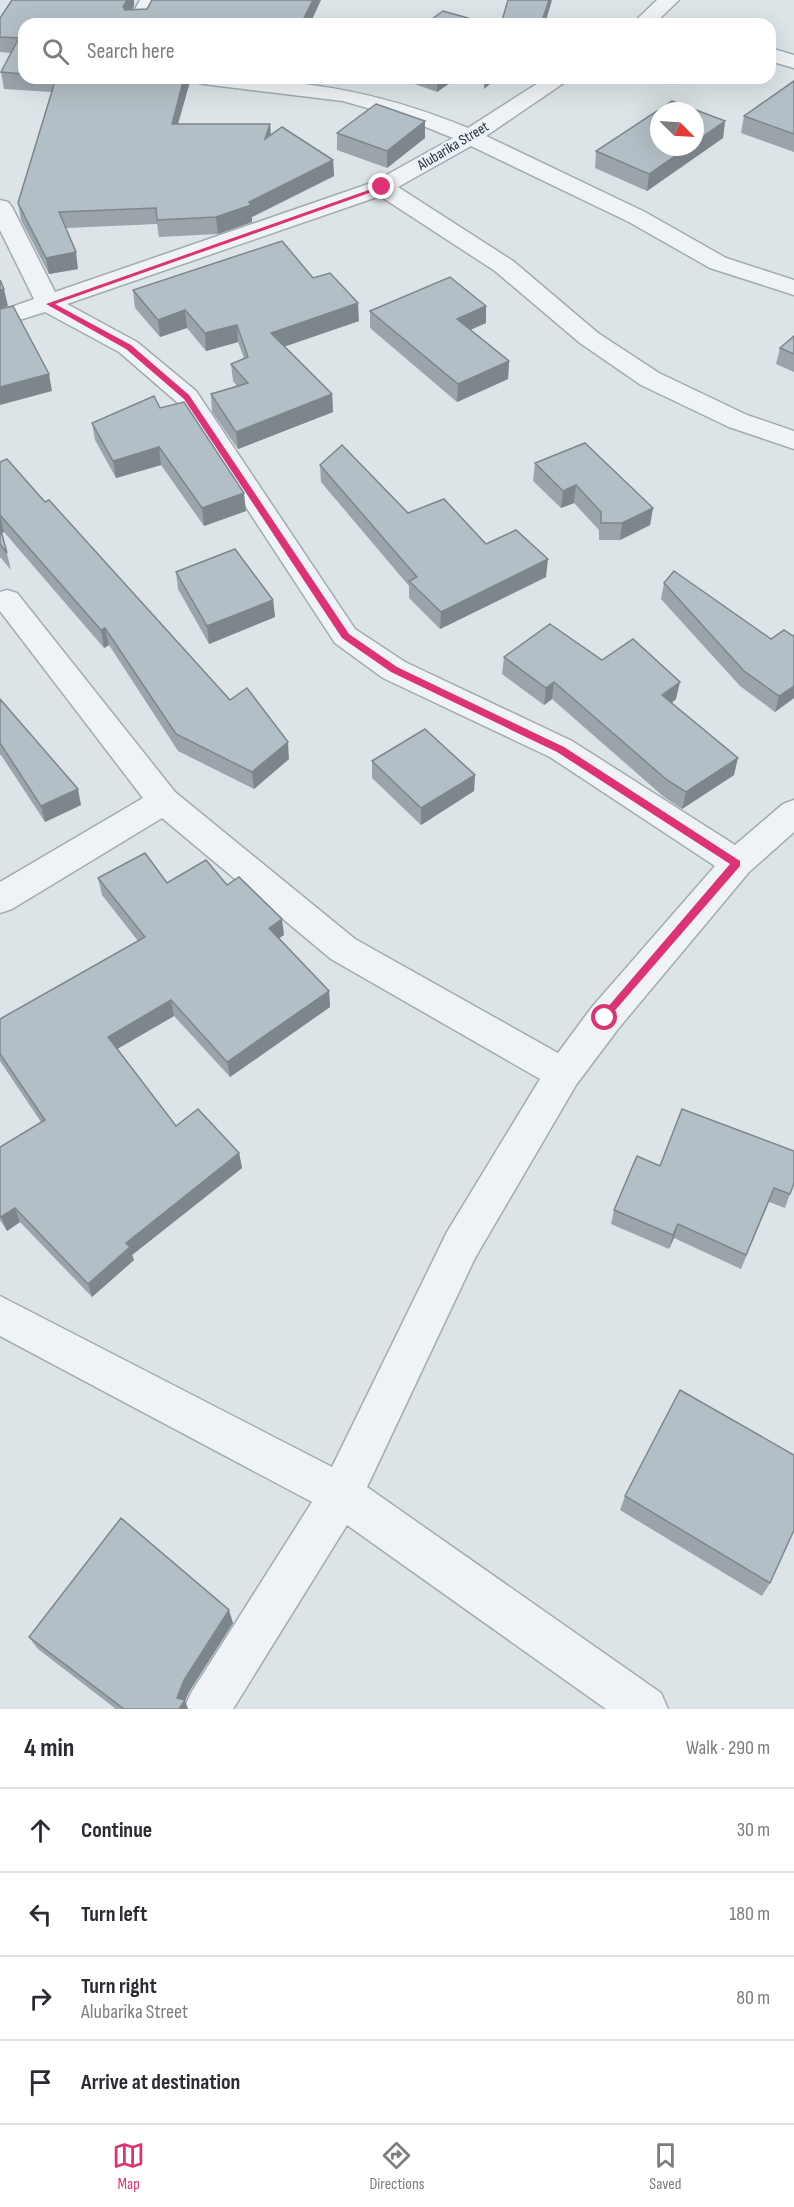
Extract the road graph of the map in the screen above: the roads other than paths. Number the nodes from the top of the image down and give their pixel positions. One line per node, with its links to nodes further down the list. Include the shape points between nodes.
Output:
1 (150, 0): 3 (street)
2 (669, 0): 4 (street)
3 (140, 18)
4 (649, 18)
5 (776, 56): 6 (street)
6 (794, 62)
7 (248, 84): 9 (street, via 362,99 414,114)
8 (551, 84): 9 (street, Alubarika Street)
9 (470, 137): 10 (street, Alubarika Street); 12 (street, via 637,217 718,263)
10 (382, 187): 13 (street, Alubarika Street); 15 (street, via 504,266 589,338 650,379 738,421)
11 (0, 207): 13 (street)
12 (794, 288)
13 (49, 304): 14 (street, Alubarika Street); 19 (street, via 128,347 187,397 345,636 394,669 561,749)
14 (0, 320)
15 (794, 440)
16 (7, 600): 17 (street)
17 (164, 801): 20 (street); 21 (street, via 343,949)
18 (794, 813): 19 (street)
19 (737, 863): 21 (street, via 605,1018)
20 (0, 899)
21 (563, 1074): 23 (street, via 461,1245)
22 (0, 1315): 23 (street)
23 (341, 1496): 24 (street); 25 (street)
24 (207, 1709)
25 (645, 1709)

